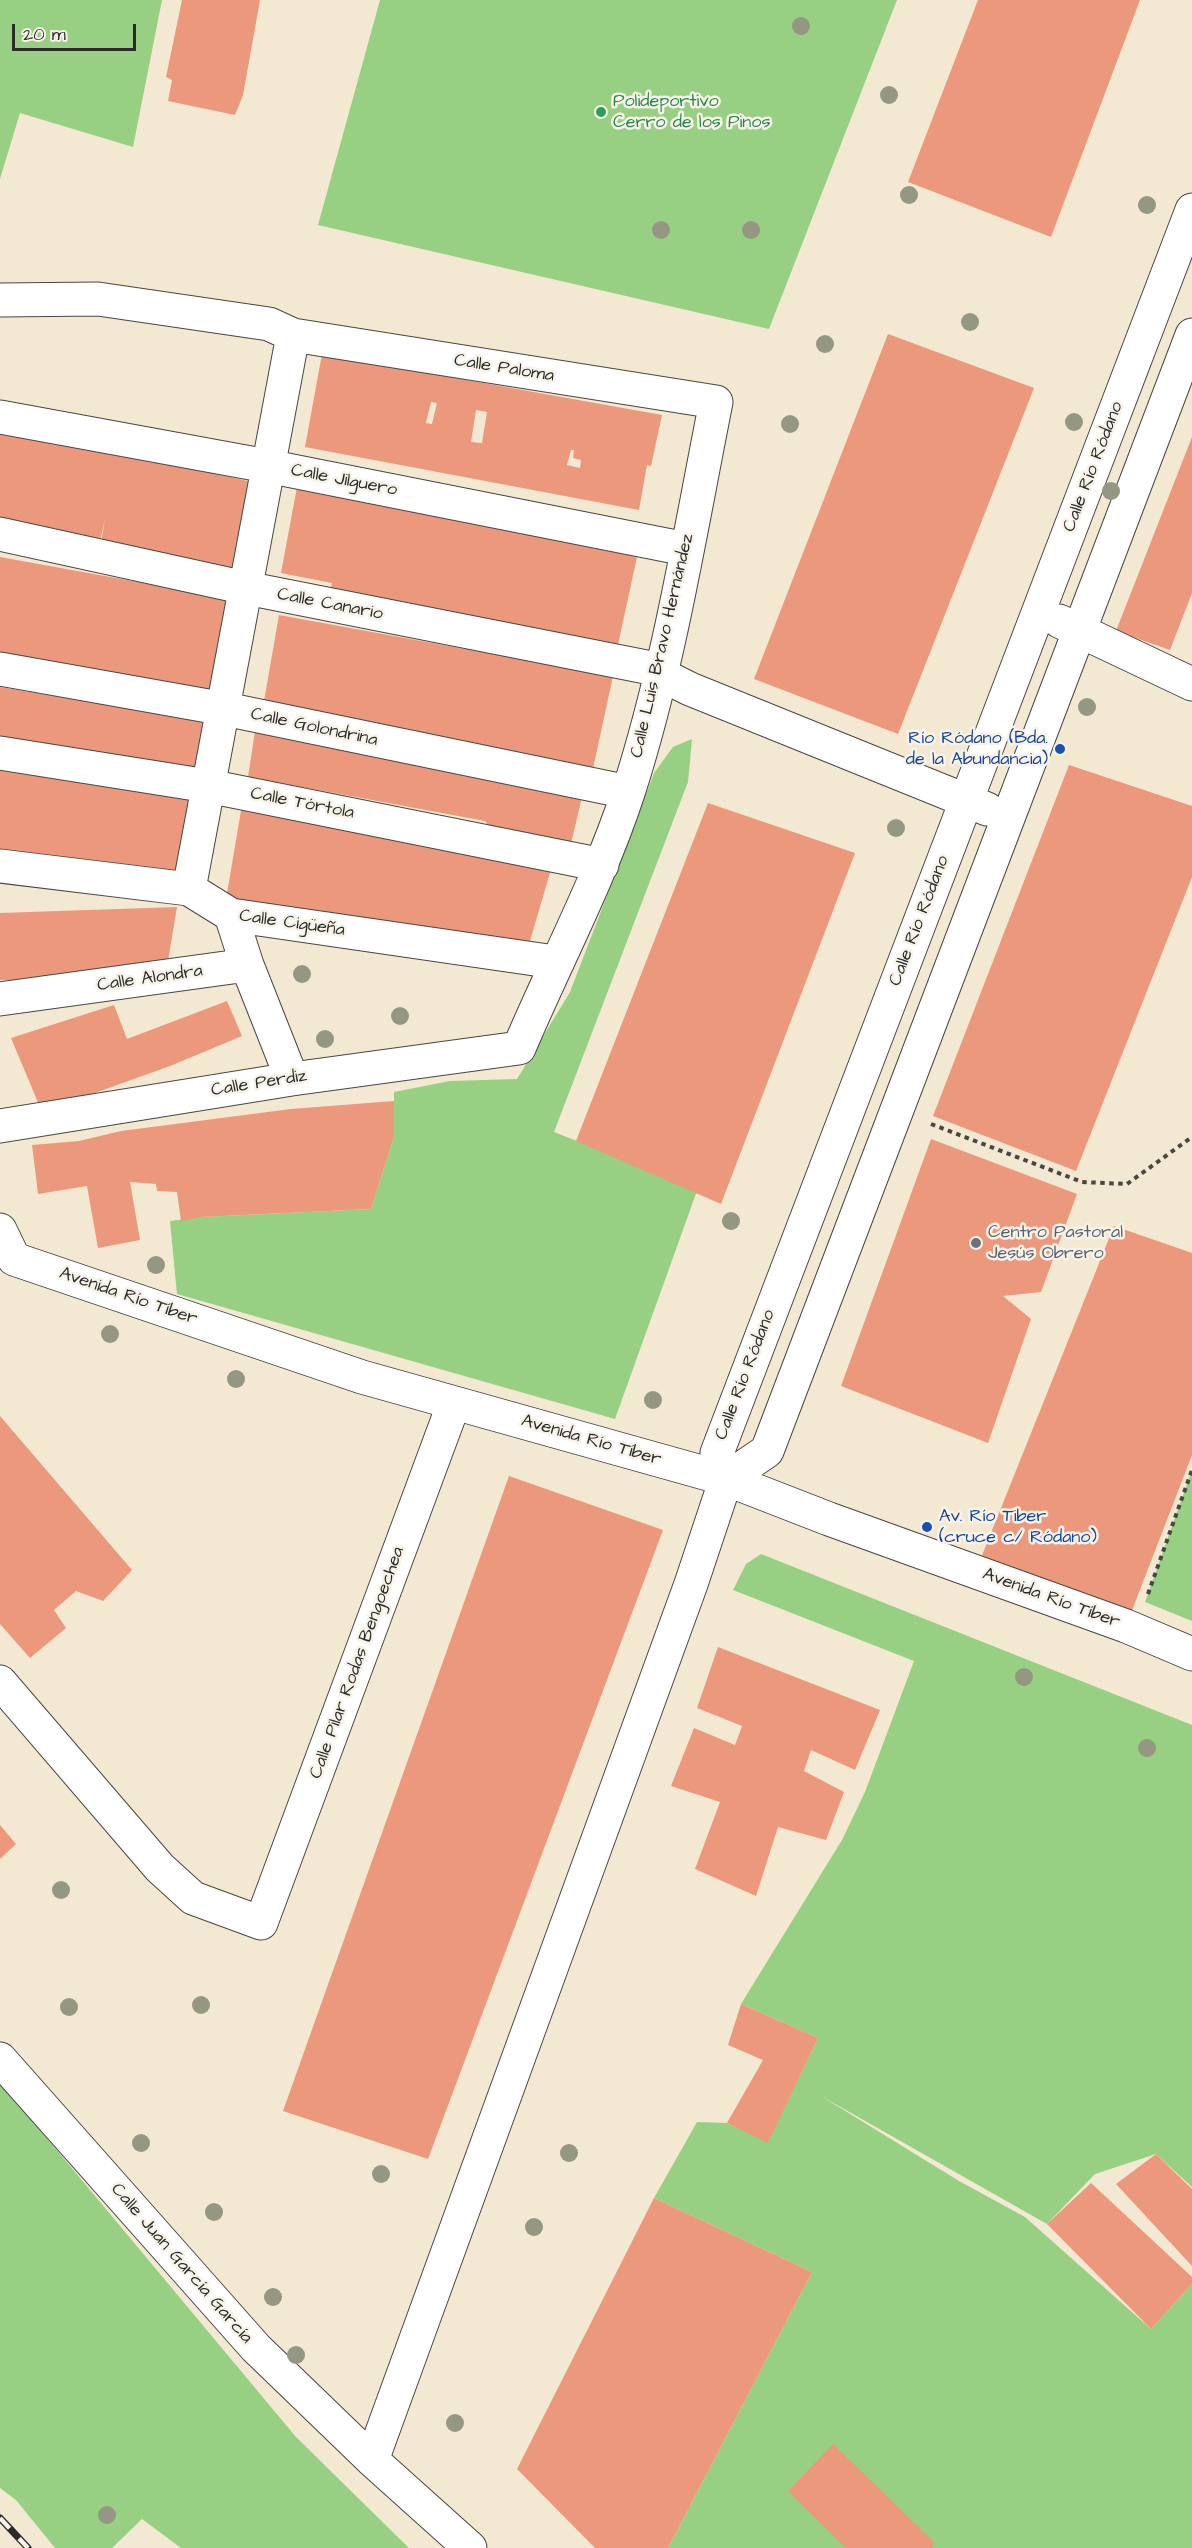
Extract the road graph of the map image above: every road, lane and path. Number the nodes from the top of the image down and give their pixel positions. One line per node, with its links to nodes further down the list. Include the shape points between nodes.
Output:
1 (1192, 210): 11 (street, Calle Río Ródano)
2 (0, 300): 3 (street, Calle Paloma, via 108,300 269,324)
3 (293, 335): 5 (street, Calle Paloma); 7 (street)
4 (1192, 335): 12 (street, Calle Río Ródano)
5 (716, 402): 9 (street, Calle Luis Bravo Hernández)
6 (0, 417): 7 (street, Calle Jilguero)
7 (267, 466): 9 (street, Calle Jilguero); 10 (street)
8 (0, 534): 10 (street, Calle Canario)
9 (686, 549): 14 (street, Calle Luis Bravo Hernández)
10 (246, 588): 14 (street, Calle Canario); 16 (street)
11 (1039, 611): 12 (street); 20 (street, Calle Río Ródano)
12 (1079, 631): 15 (street); 21 (street, Calle Río Ródano)
13 (0, 669): 16 (street, Calle Golondrina)
14 (661, 673): 19 (street, Calle Luis Bravo Hernández); 20 (street, Calle Canario, via 690,689)
15 (1192, 684)
16 (225, 709): 18 (street); 19 (street, Calle Golondrina)
17 (0, 753): 18 (street, Calle Tórtola)
18 (208, 786): 22 (street, Calle Tórtola); 24 (street)
19 (628, 792): 22 (street, Calle Luis Bravo Hernández)
20 (967, 799): 21 (street, Calle Canario); 37 (street, Calle Río Ródano, via 717,1452)
21 (1008, 819): 37 (street, Calle Río Ródano, via 767,1451)
22 (602, 865): 26 (street, Calle Luis Bravo Hernández)
23 (0, 866): 24 (street, Calle Cigüeña)
24 (189, 889): 25 (street, Calle Cigüeña)
25 (231, 915): 26 (street, Calle Cigüeña); 27 (street)
26 (555, 962): 29 (street, Calle Luis Bravo Hernández)
27 (248, 965): 28 (street, Calle Alondra); 30 (street)
28 (0, 999)
29 (519, 1048): 30 (street, Calle Perdiz)
30 (292, 1079): 32 (street, Calle Perdiz)
31 (932, 1124): 33 (path, via 1093,1183 1127,1184)
32 (0, 1126)
33 (1192, 1137)
34 (0, 1230): 35 (street, Avenida Río Tíber, via 14,1258 362,1377)
35 (454, 1403): 37 (street, Avenida Río Tíber); 40 (street, Calle Pilar Rodas Bengoechea, via 261,1923 193,1898 160,1868)
36 (1192, 1470): 38 (path)
37 (726, 1479): 39 (street, Avenida Río Tíber, via 1126,1626); 42 (street)
38 (1145, 1602)
39 (1192, 1654)
40 (0, 1682)
41 (0, 2059): 42 (street, Calle Juan García García, via 256,2348)
42 (372, 2460): 43 (street); 44 (street)
43 (447, 2548)
44 (470, 2548)

